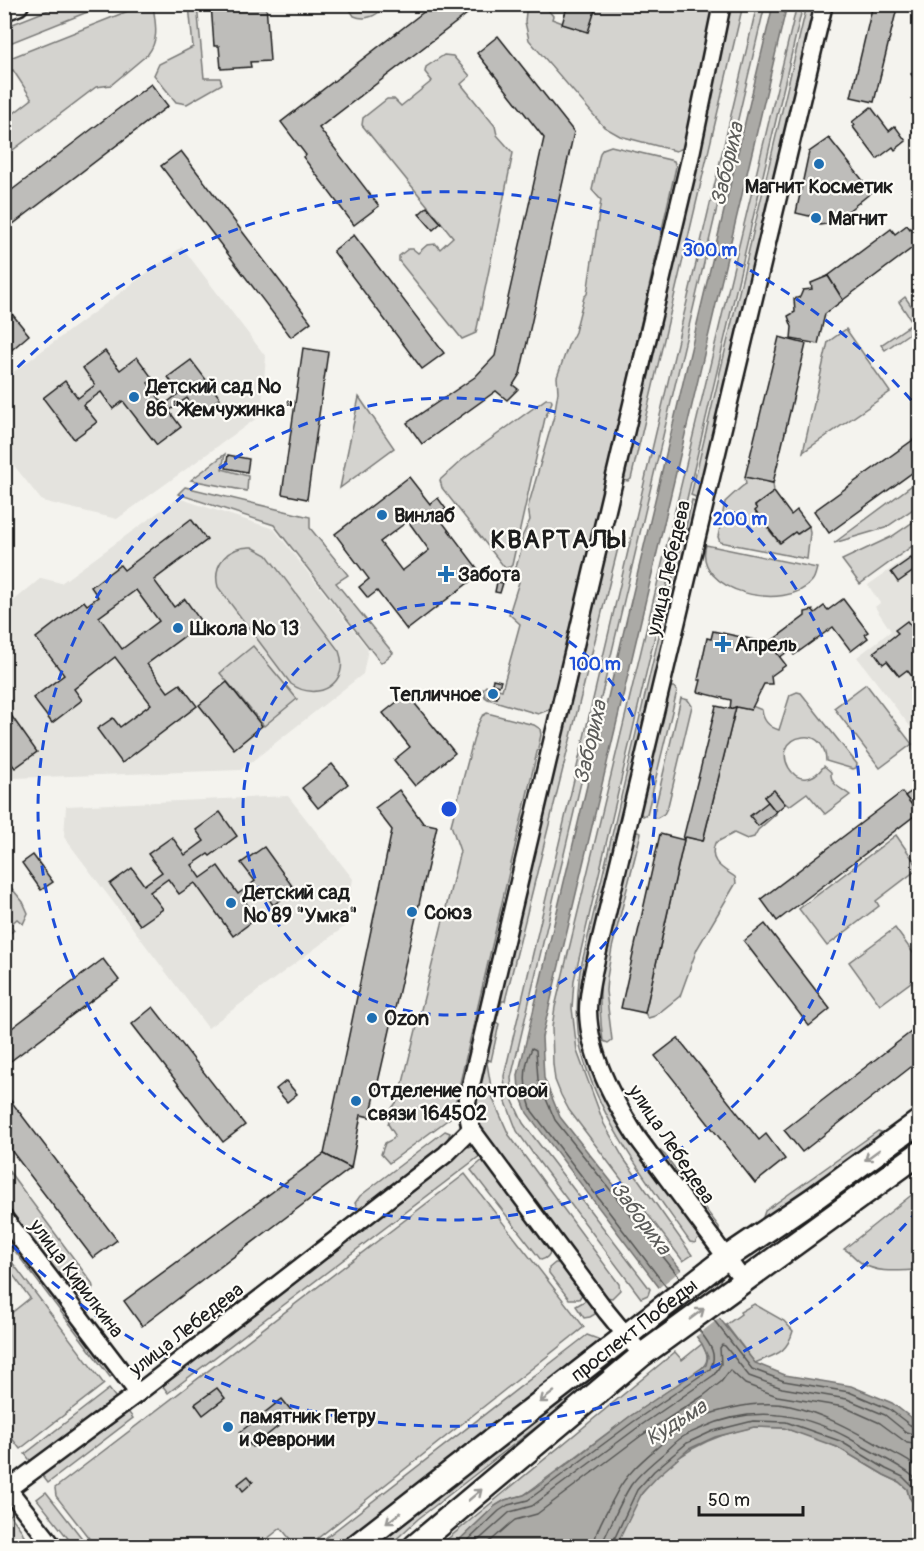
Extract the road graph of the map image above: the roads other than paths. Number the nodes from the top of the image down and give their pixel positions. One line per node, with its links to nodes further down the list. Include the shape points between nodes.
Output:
1 (17, 4): 4 (main road)
2 (722, 4): 6 (street, via 690,159 466,1106)
3 (824, 4): 11 (street, улица Лебедева, via 601,936 588,1010 594,1049 625,1118)
4 (4, 9)
5 (920, 1121): 8 (main road, проспект Победы, one-way to 8)
6 (471, 1129): 13 (street); 15 (street, улица Лебедева, via 451,1150)
7 (920, 1153): 10 (main road, проспект Победы)
8 (802, 1207): 10 (main road, via 798,1219 804,1229); 11 (main road, проспект Победы)
9 (4, 1218): 15 (street, улица Кирилкина)
10 (817, 1229): 12 (main road, проспект Победы)
11 (718, 1264): 12 (street, улица Лебедева); 13 (main road, проспект Победы)
12 (735, 1286): 14 (main road, проспект Победы, one-way to 12)
13 (626, 1335): 14 (street); 18 (main road, проспект Победы, one-way to 18)
14 (642, 1355): 19 (main road, проспект Победы, one-way to 14)
15 (138, 1393): 16 (street, улица Лебедева)
16 (6, 1486): 17 (street)
17 (53, 1546)
18 (356, 1546)
19 (415, 1546)

